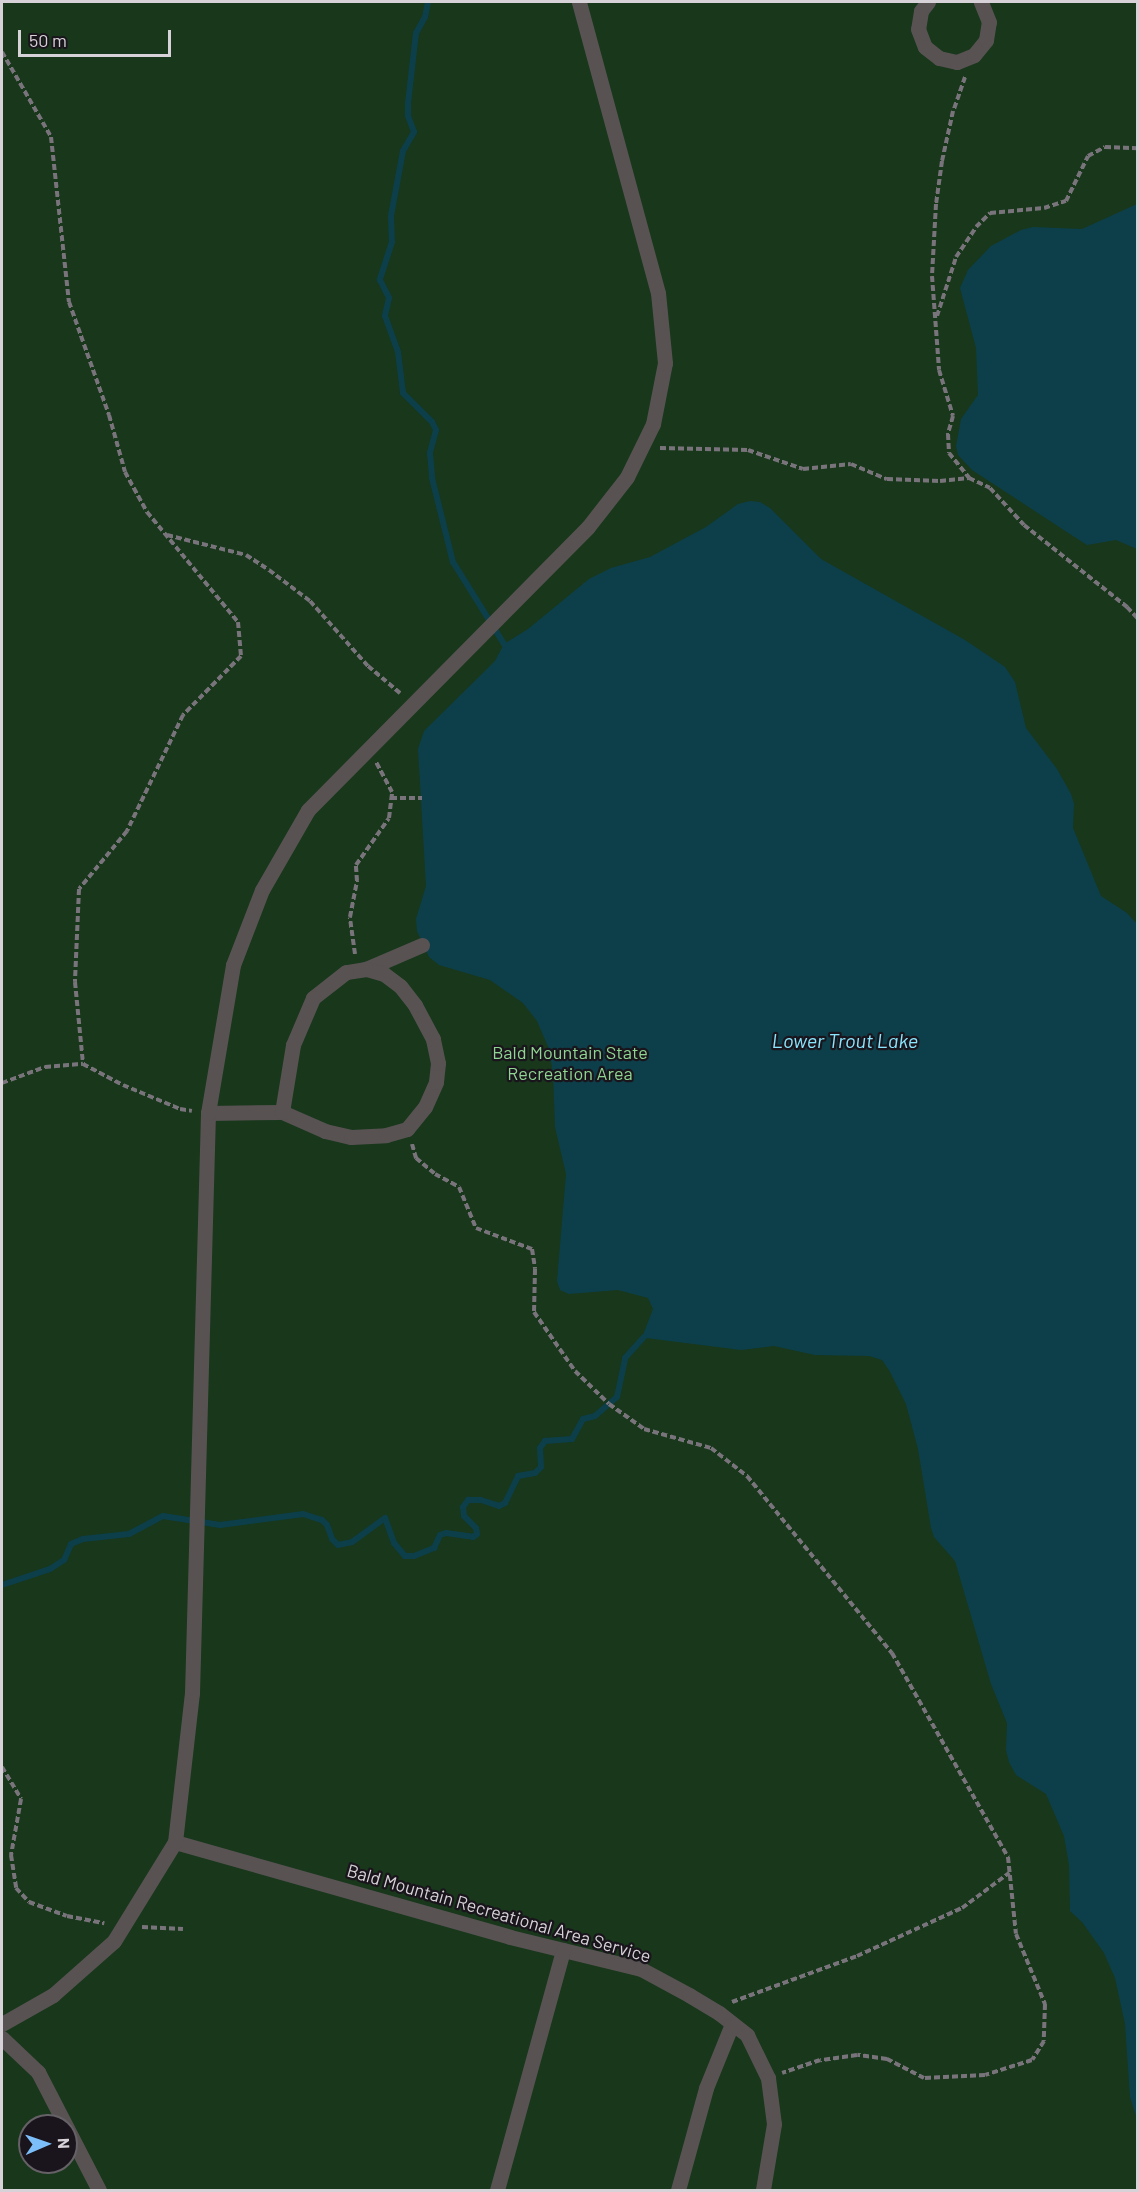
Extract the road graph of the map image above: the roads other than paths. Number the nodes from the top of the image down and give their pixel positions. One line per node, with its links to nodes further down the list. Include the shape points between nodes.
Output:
1 (579, 2): 7 (street, via 658,293 665,363 653,424 627,477 588,527 308,810 262,890 233,965)
2 (928, 2): 3 (street, via 921,11 918,29 925,47 939,58 957,62 974,55 986,40 989,22)
3 (981, 2)
4 (422, 945): 5 (street)
5 (366, 969): 6 (street, via 346,972 313,998 293,1045); 6 (street, via 384,974 400,986 433,1039 438,1063 436,1082 425,1107 407,1129 351,1137 325,1131)
6 (282, 1112): 7 (street)
7 (208, 1113): 8 (street, via 192,1693)
8 (175, 1842): 9 (street, Bald Mountain Recreational Area Service); 10 (street, via 114,1941 53,1995)
9 (563, 1950): 11 (street, Bald Mountain Recreational Area Service, via 641,1969); 14 (street)
10 (2, 2024)
11 (732, 2024): 15 (street, via 706,2088); 16 (street, Bald Mountain Recreational Area Service, via 747,2035 768,2078 774,2124)
12 (2, 2038): 13 (street, via 38,2072)
13 (99, 2190)
14 (497, 2190)
15 (678, 2190)
16 (763, 2190)

